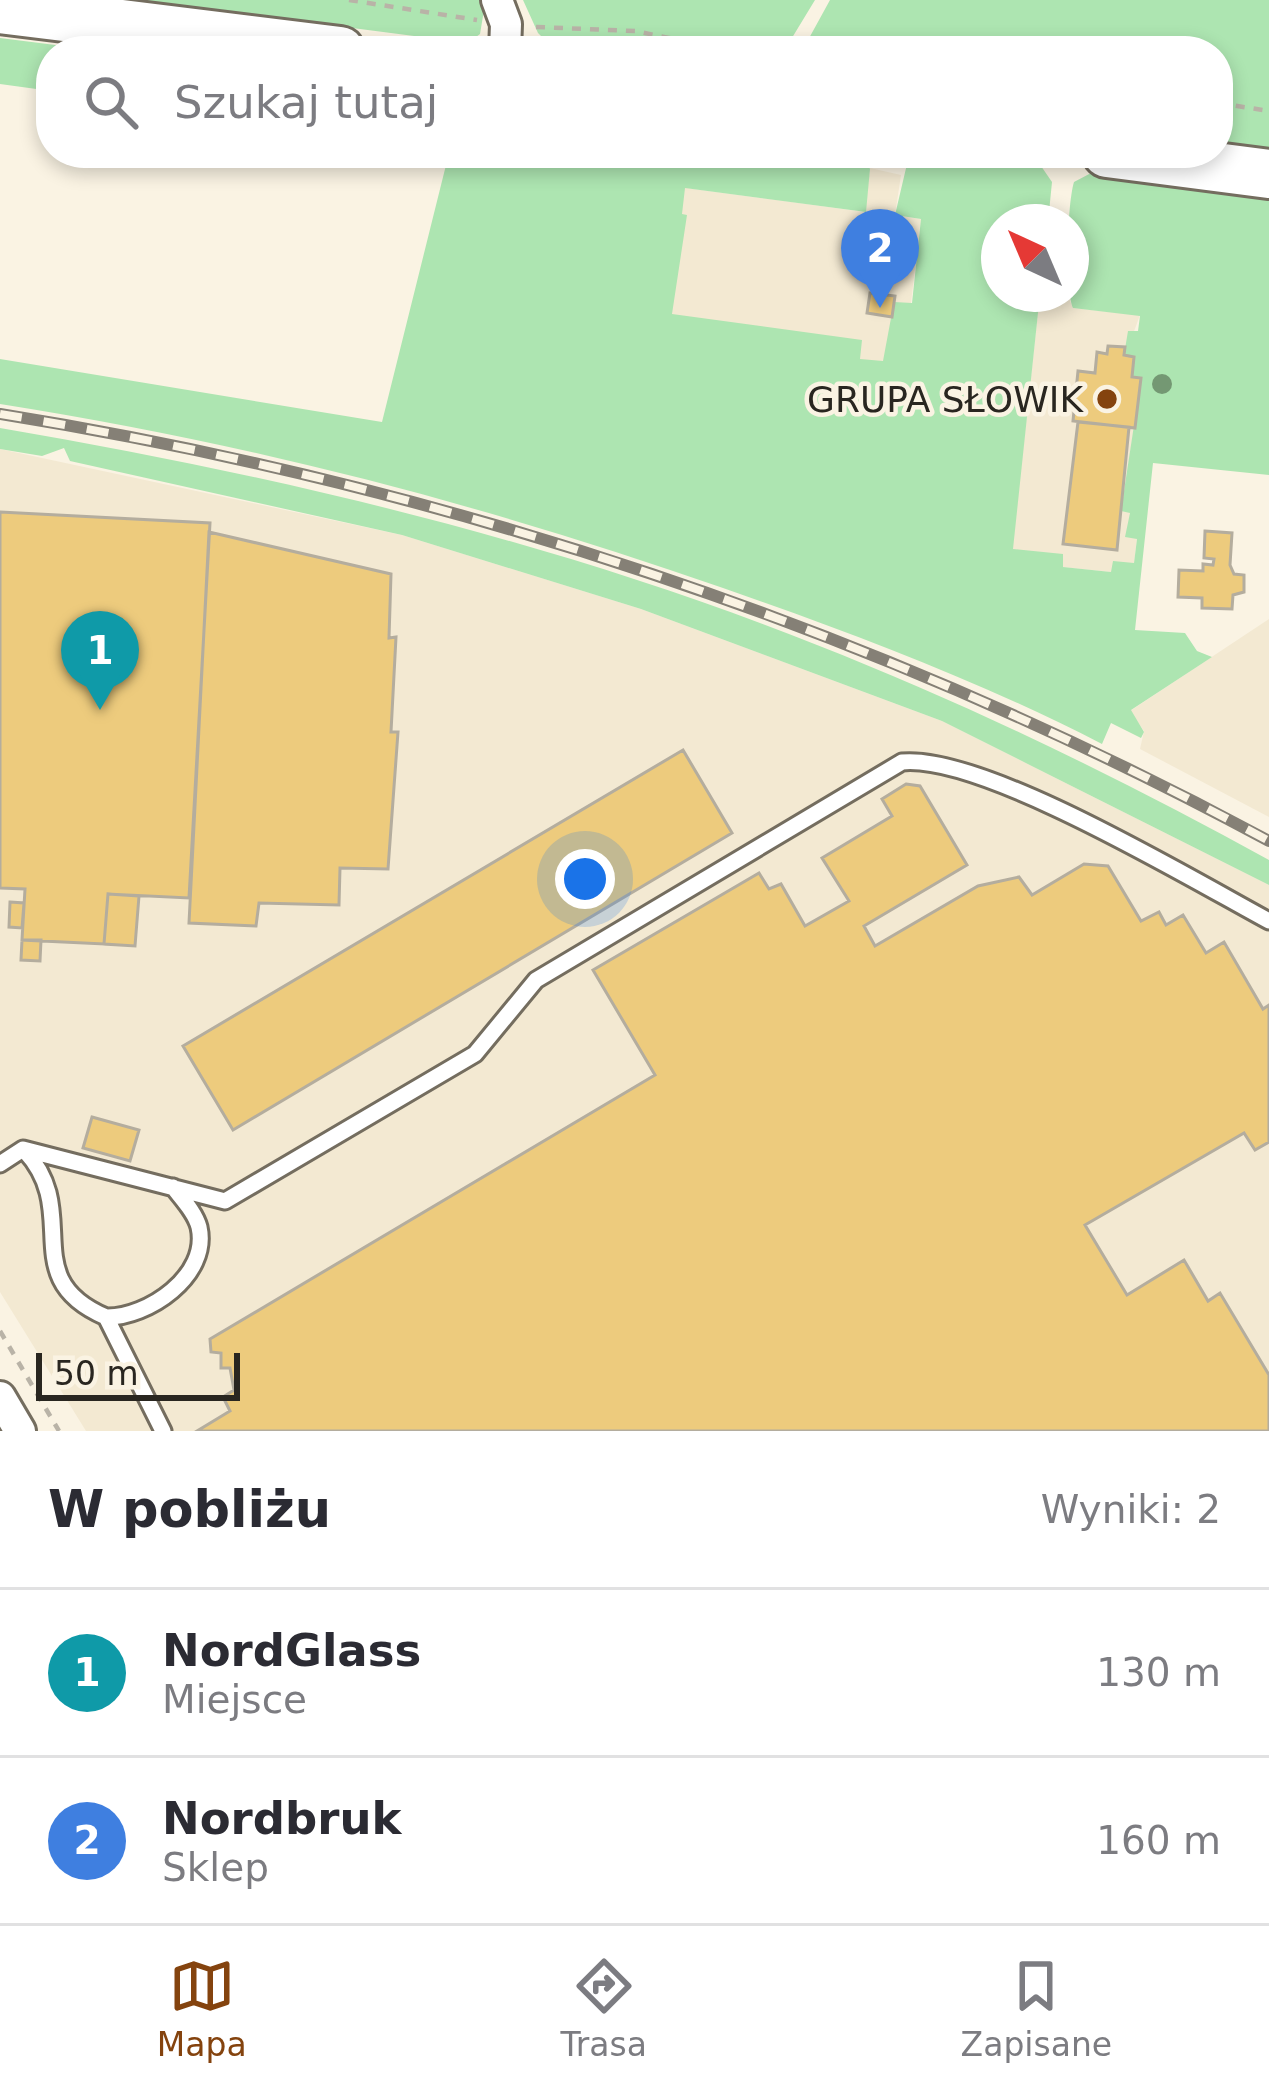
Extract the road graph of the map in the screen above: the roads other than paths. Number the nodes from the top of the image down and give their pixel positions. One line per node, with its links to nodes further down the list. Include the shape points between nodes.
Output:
1 (0, 9): 2 (main road)
2 (219, 36)
3 (1222, 168): 4 (main road)
4 (1269, 174)
5 (1269, 921): 8 (lane, via 1084,821 946,766 902,762 536,980 475,1054 225,1201)
6 (22, 1149): 7 (lane); 8 (lane); 9 (lane, via 51,1188 56,1272 69,1293)
7 (0, 1164)
8 (173, 1186): 9 (lane, via 200,1228 198,1250 168,1295 124,1318)
9 (106, 1317): 12 (lane)
10 (0, 1397): 11 (street)
11 (20, 1431)
12 (164, 1431)

